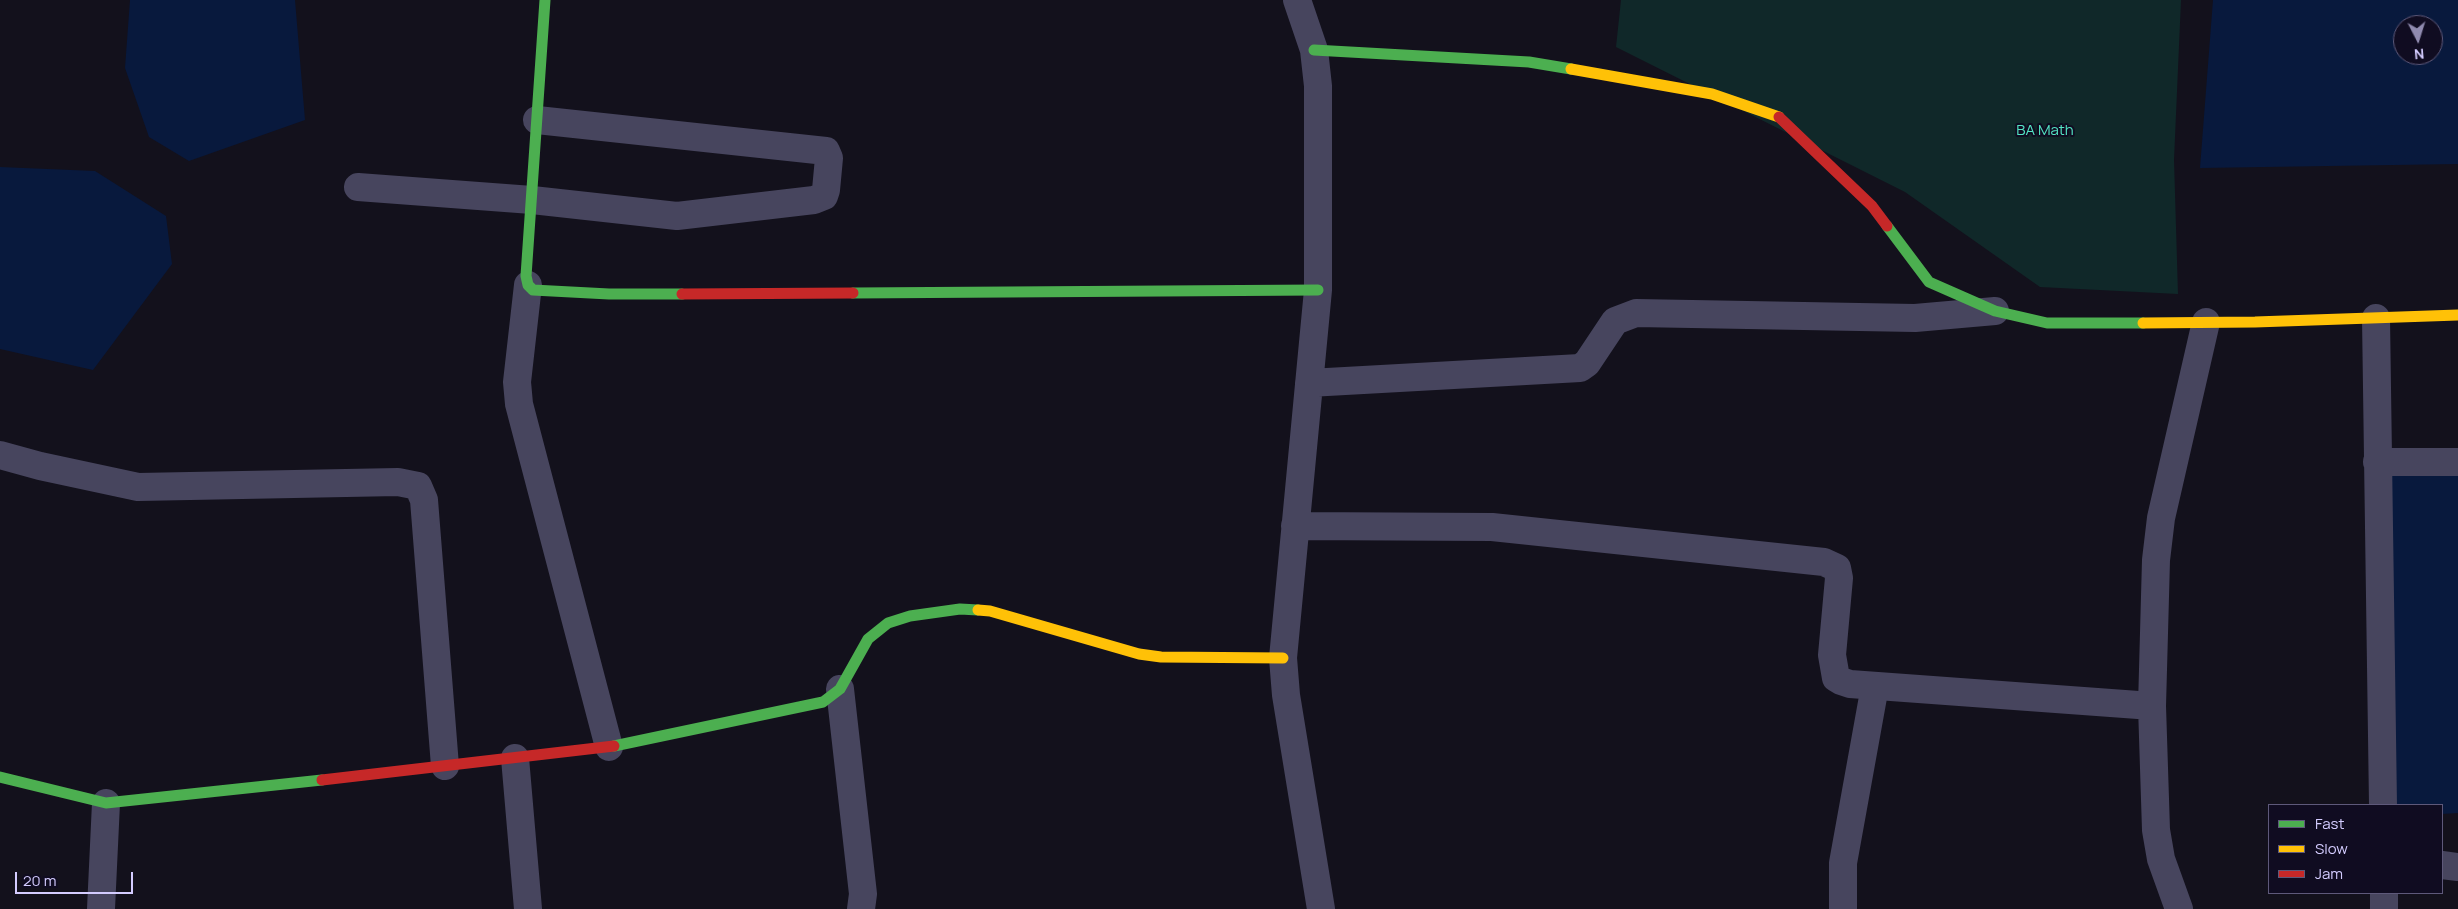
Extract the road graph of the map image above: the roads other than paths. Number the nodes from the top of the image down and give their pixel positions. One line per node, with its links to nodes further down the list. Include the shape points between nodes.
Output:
1 (546, 0): 4 (street)
2 (1297, 0): 3 (street)
3 (1314, 50): 8 (street, via 1318,86); 9 (street, via 1529,62 1712,94 1778,116 1872,206 1929,282)
4 (537, 120): 6 (street); 6 (street, via 818,149 826,151 829,158 826,194 814,200 677,216)
5 (358, 187): 6 (street)
6 (532, 200): 7 (street)
7 (528, 285): 8 (street, via 533,290 545,292 609,294); 22 (street, via 517,382 519,404)
8 (1318, 290): 13 (street)
9 (1995, 311): 12 (street, via 2047,323); 13 (street, via 1915,318 1636,313 1615,321 1588,363 1580,368)
10 (2458, 315): 11 (street)
11 (2376, 318): 12 (street); 15 (street)
12 (2206, 322): 21 (street, via 2158,540)
13 (1309, 383): 17 (street)
14 (0, 455): 24 (street, via 138,486 398,482 418,486 424,500)
15 (2376, 462): 16 (street); 27 (street)
16 (2458, 462)
17 (1295, 526): 18 (street); 19 (street, via 1492,527 1824,562 1837,568 1839,578 1832,656 1836,678 1850,684)
18 (1283, 658): 20 (street, via 1155,657 990,611 960,609 910,616 888,623 868,639); 34 (street, via 1286,695)
19 (1875, 686): 21 (street); 35 (street, via 1843,863)
20 (840, 689): 22 (street, via 823,702); 33 (street)
21 (2152, 706): 36 (street, via 2157,844)
22 (609, 747): 23 (street)
23 (515, 758): 24 (street); 32 (street)
24 (445, 766): 26 (street)
25 (0, 777): 26 (street)
26 (106, 802): 31 (street)
27 (2383, 804)
28 (2443, 866): 29 (street)
29 (2458, 867)
30 (2384, 894): 37 (street)
31 (101, 909)
32 (528, 909)
33 (861, 909)
34 (1321, 909)
35 (1843, 909)
36 (2179, 909)
37 (2384, 909)

